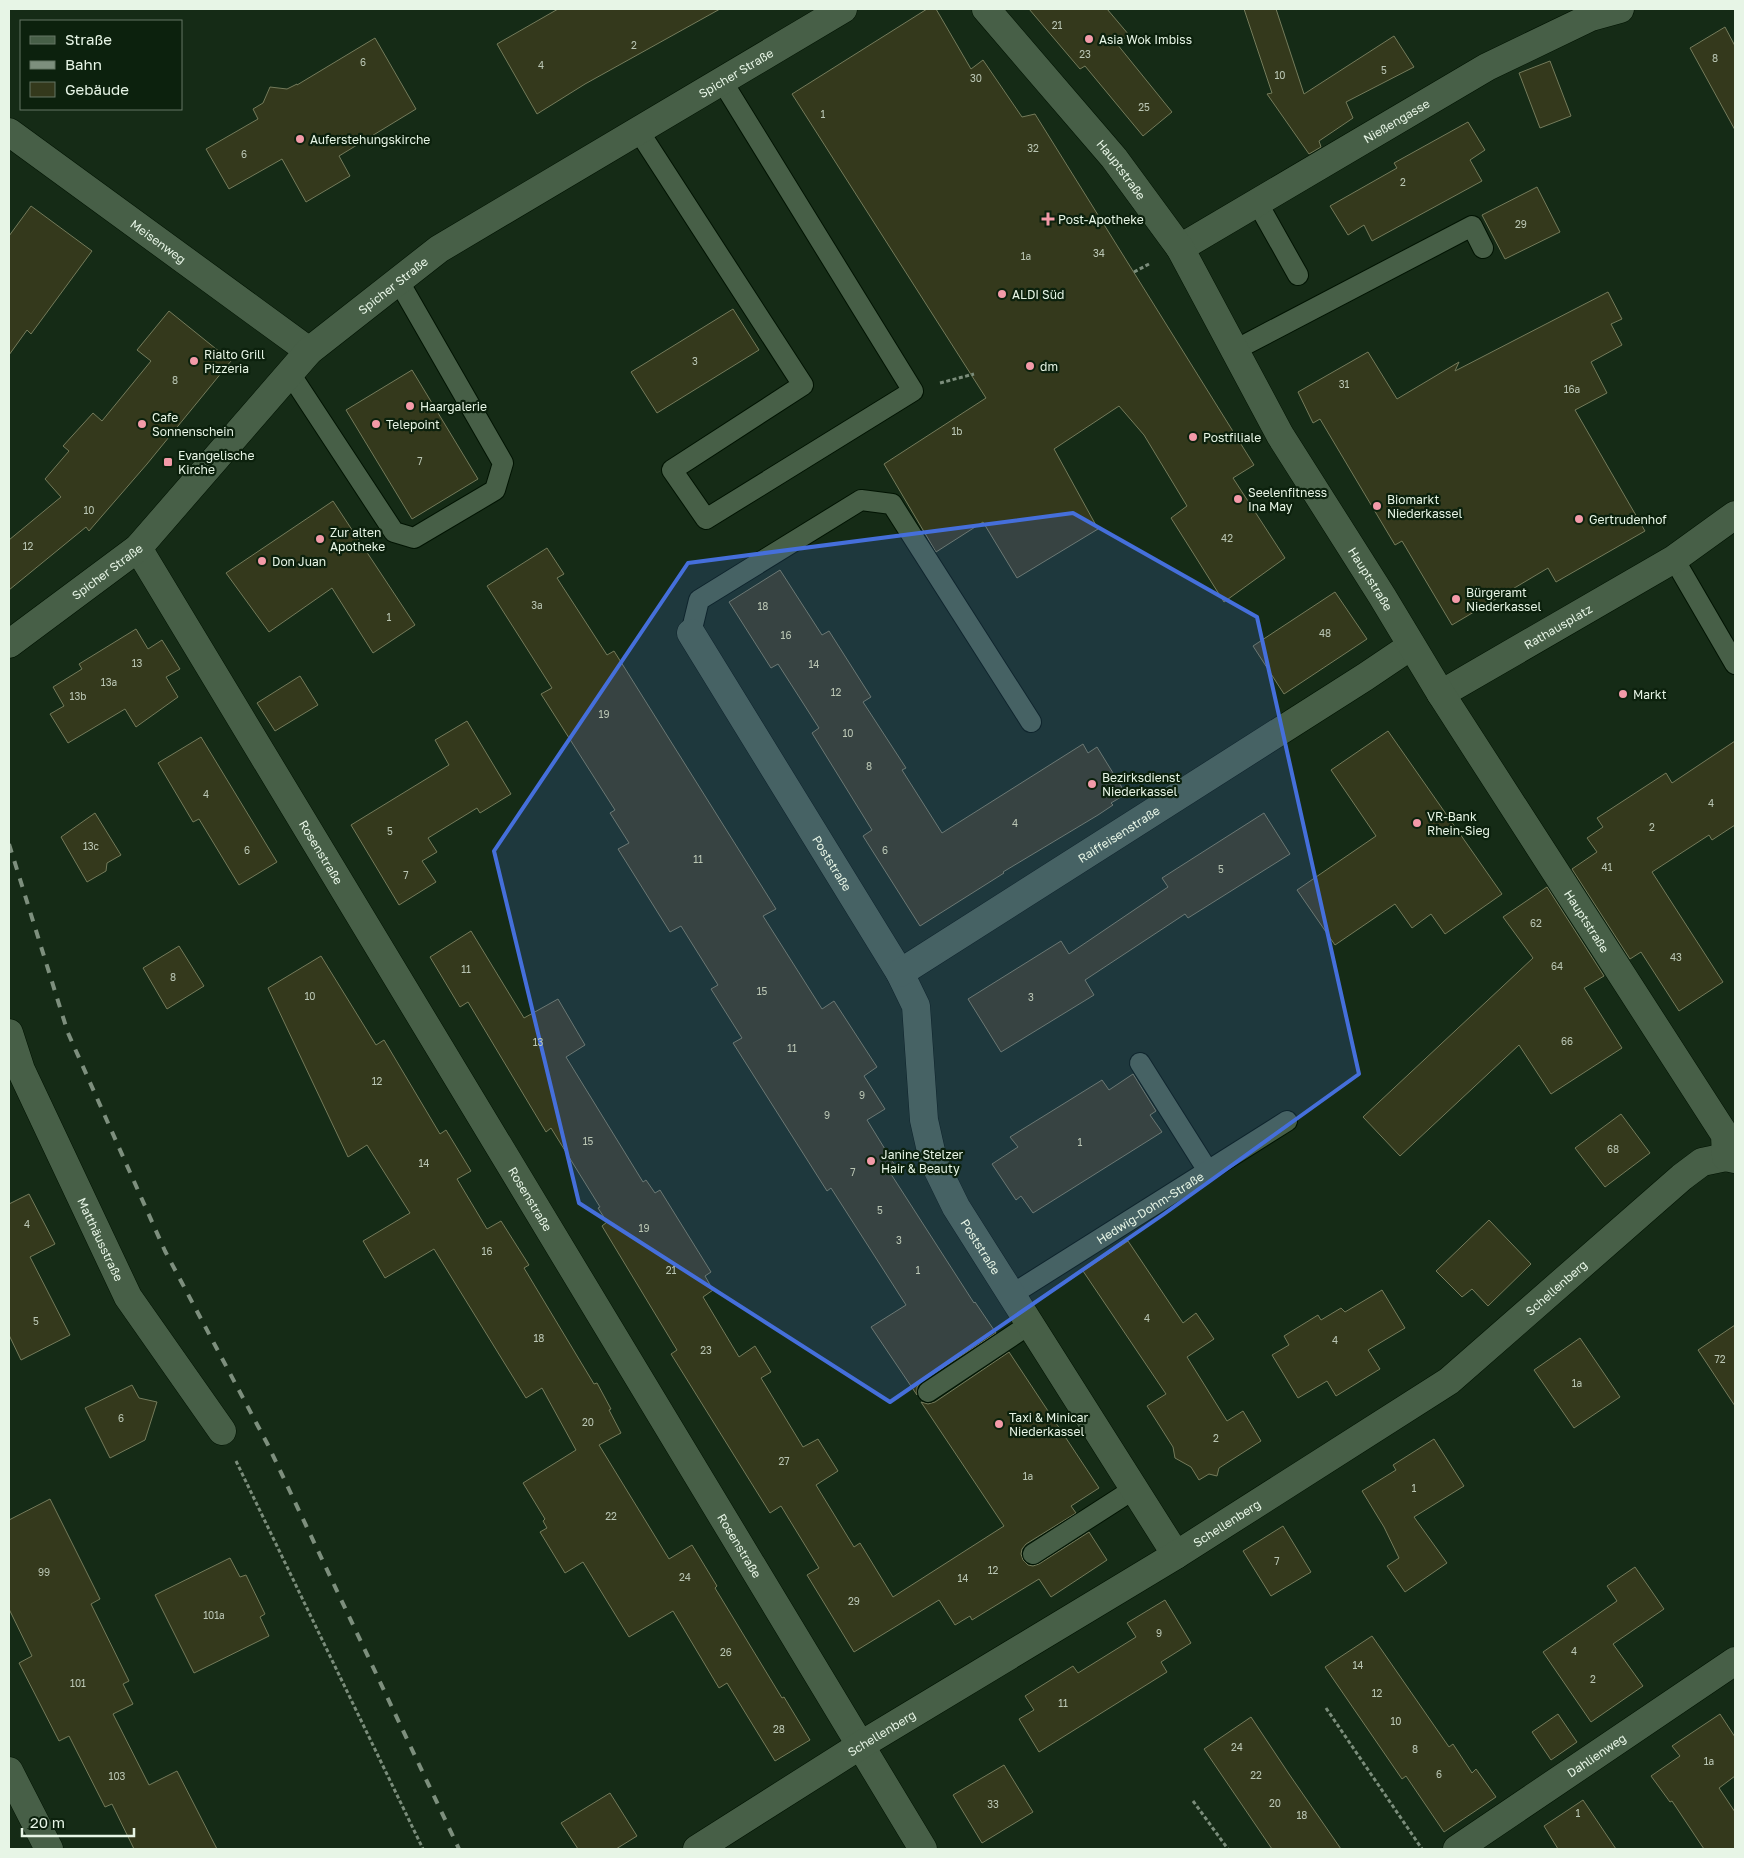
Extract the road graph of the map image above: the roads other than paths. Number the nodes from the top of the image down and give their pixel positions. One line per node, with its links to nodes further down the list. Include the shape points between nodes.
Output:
1 (842, 9): 4 (street, Spicher Straße)
2 (986, 9): 8 (street, Hauptstraße, via 1114,158)
3 (1620, 9): 7 (street, Nießengasse, via 1591,17 1487,67)
4 (722, 81): 5 (street, Spicher Straße); 5 (lane, via 913,391 706,519 672,470 803,385)
5 (638, 130): 11 (street, Spicher Straße, via 438,249)
6 (9, 132): 13 (street, Meisenweg)
7 (1257, 202): 8 (street, Nießengasse); 10 (lane)
8 (1180, 248): 12 (street, Hauptstraße)
9 (1483, 248): 12 (lane, via 1472,226)
10 (1298, 275)
11 (398, 280): 13 (street, Spicher Straße); 14 (lane, via 503,463 495,490 414,538 394,532)
12 (1235, 350): 20 (street, Hauptstraße, via 1280,435)
13 (309, 351): 14 (street, Spicher Straße)
14 (289, 372): 16 (street, Spicher Straße)
15 (1735, 515): 17 (street, Rathausplatz)
16 (138, 548): 19 (street, Spicher Straße); 38 (street, Rosenstraße)
17 (1674, 559): 21 (lane); 22 (street, Rathausplatz)
18 (691, 633): 23 (lane, Poststraße, via 699,600 861,500 892,504); 24 (street, Poststraße)
19 (9, 644)
20 (1411, 646): 22 (street, Hauptstraße); 24 (street, Raiffeisenstraße)
21 (1735, 664)
22 (1441, 694): 28 (street, Hauptstraße, via 1725,1135)
23 (1031, 722)
24 (900, 973): 30 (street, Poststraße, via 916,1006 924,1120 933,1160 956,1207)
25 (9, 1033): 33 (street, Matthäusstraße, via 21,1070 128,1297)
26 (1140, 1064): 29 (lane)
27 (1288, 1121): 29 (lane, Hedwig-Dohm-Straße)
28 (1731, 1158): 36 (street, Schellenberg, via 1702,1162 1449,1382)
29 (1208, 1171): 30 (lane, Hedwig-Dohm-Straße)
30 (1011, 1294): 31 (street, Poststraße)
31 (1030, 1324): 32 (lane); 34 (street, Poststraße)
32 (928, 1392)
33 (222, 1431)
34 (1134, 1489): 35 (lane); 36 (street, Poststraße)
35 (1033, 1554)
36 (1176, 1555): 38 (street, Schellenberg)
37 (1735, 1661): 43 (street, Dahlienweg)
38 (861, 1745): 41 (street, Schellenberg); 42 (street, Rosenstraße)
39 (9, 1771): 40 (street)
40 (49, 1849)
41 (697, 1849)
42 (923, 1849)
43 (1457, 1849)

